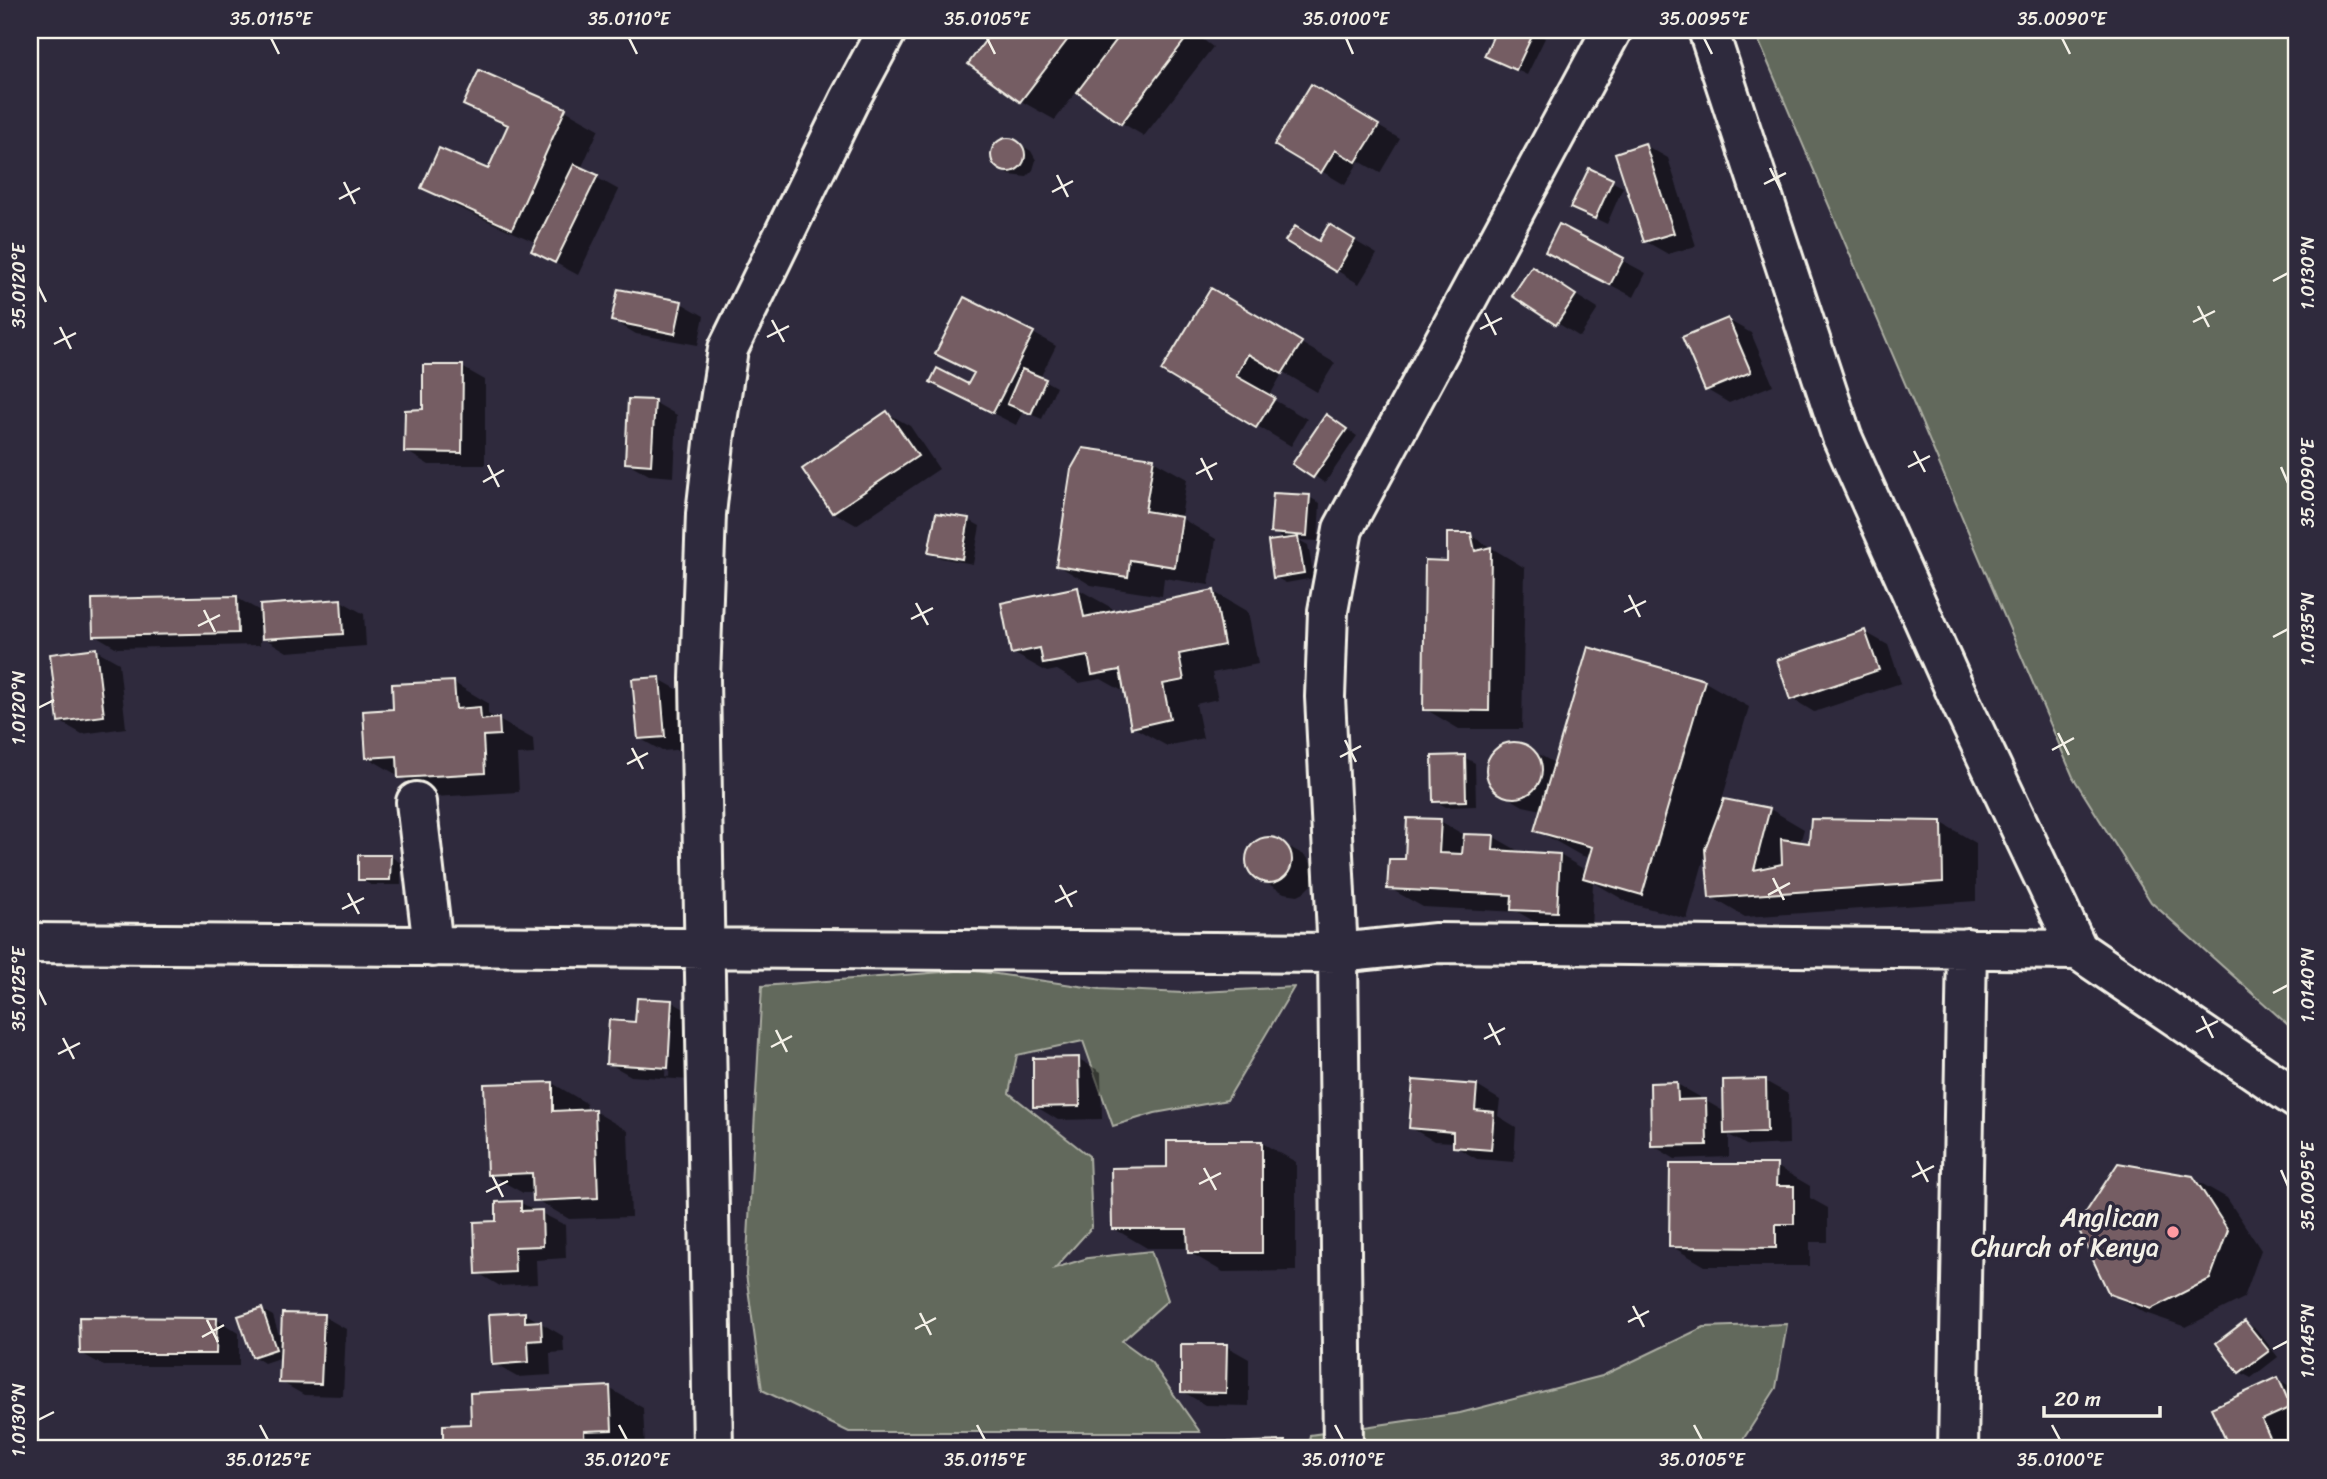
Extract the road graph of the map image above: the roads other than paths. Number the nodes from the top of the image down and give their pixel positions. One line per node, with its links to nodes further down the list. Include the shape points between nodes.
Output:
1 (887, 30): 8 (street, via 729,349 706,514 700,679)
2 (1612, 30): 10 (street, via 1342,529 1328,611 1325,697)
3 (1707, 30): 9 (street, via 1842,437)
4 (416, 802): 6 (street)
5 (30, 943): 6 (street)
6 (433, 947): 8 (street)
7 (1967, 948): 9 (street); 10 (street, via 1436,943); 14 (street)
8 (704, 950): 10 (street); 12 (street)
9 (2078, 950): 11 (street)
10 (1338, 953): 13 (street)
11 (2297, 1099)
12 (713, 1449)
13 (1343, 1449)
14 (1958, 1449)

